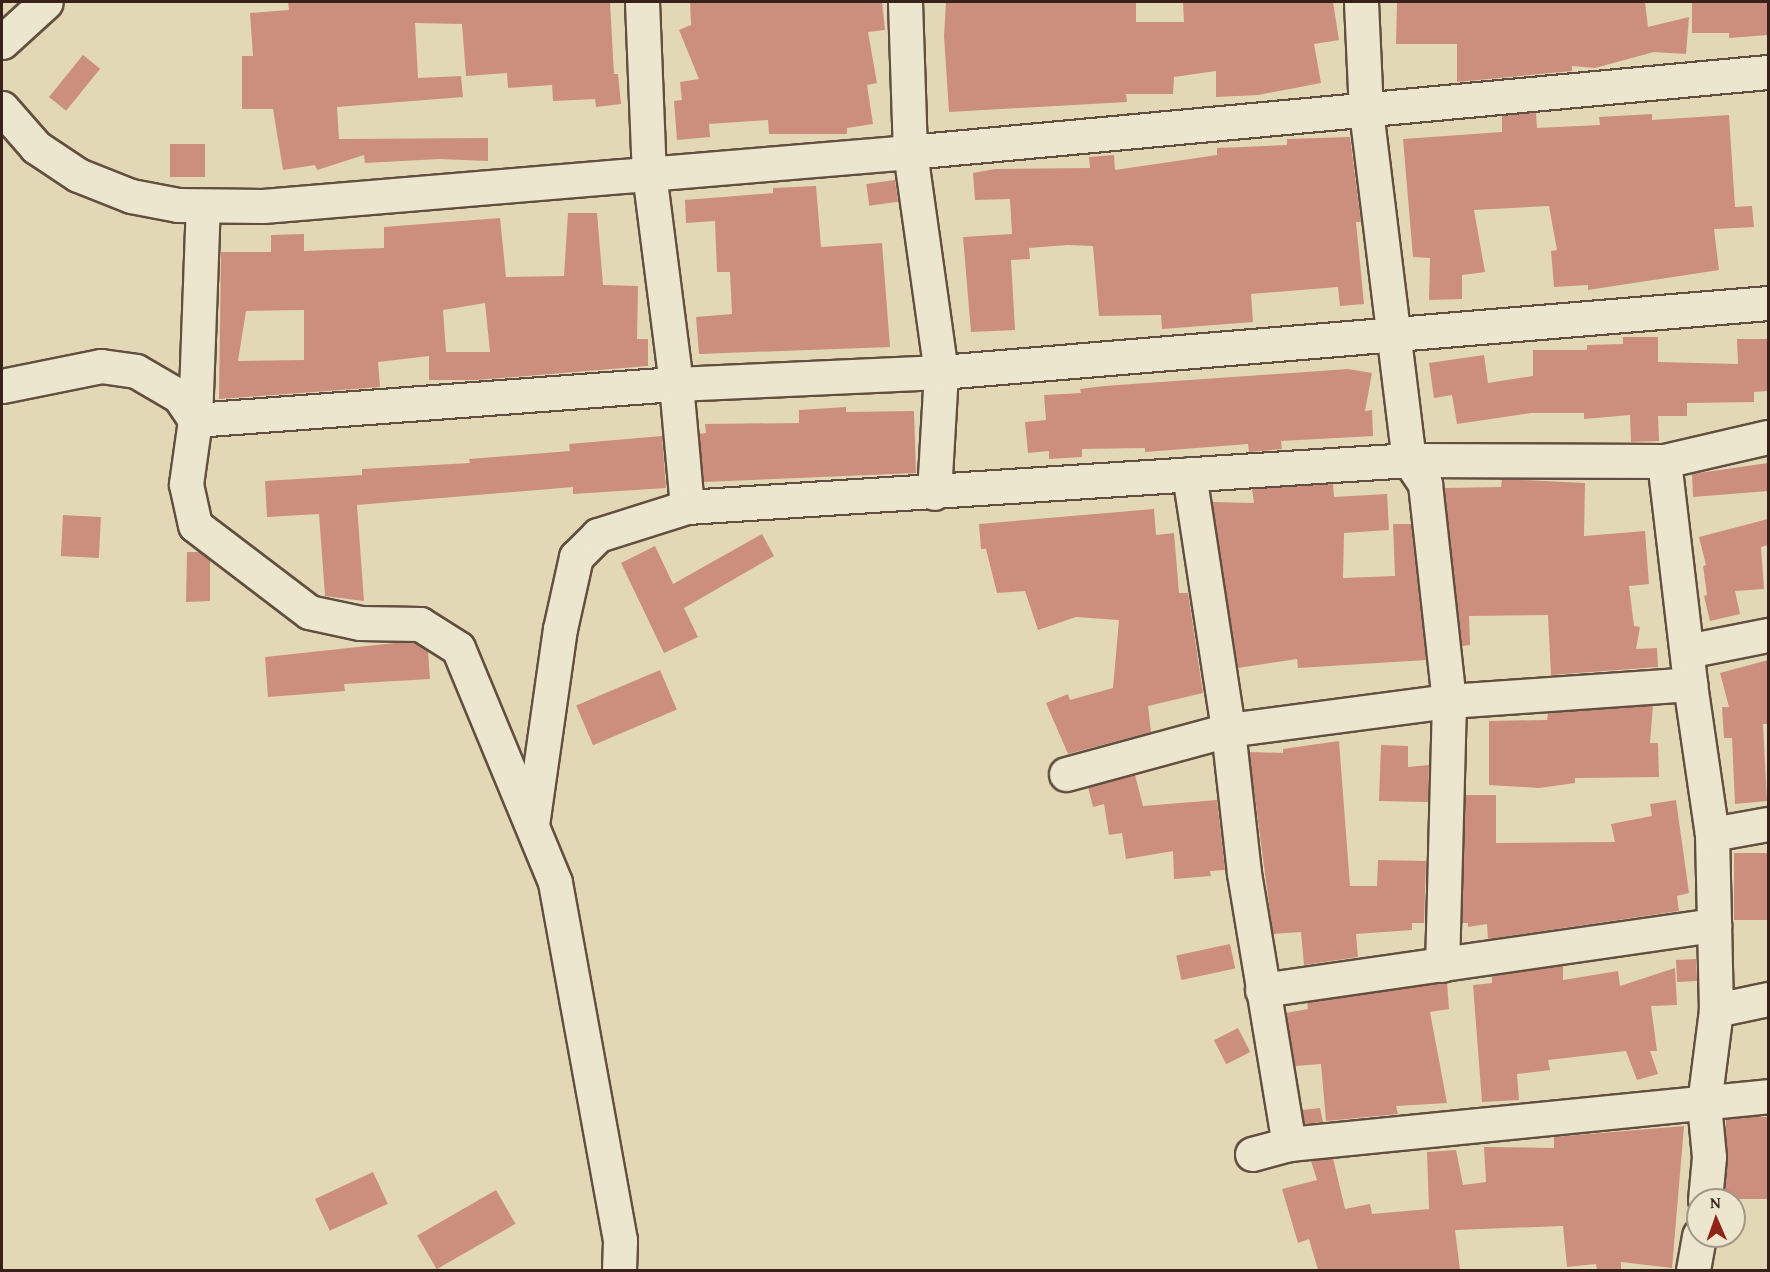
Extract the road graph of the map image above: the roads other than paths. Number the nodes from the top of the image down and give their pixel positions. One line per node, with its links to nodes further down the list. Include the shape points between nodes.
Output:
1 (46, 2): 5 (street)
2 (642, 2): 10 (street)
3 (905, 2): 9 (street)
4 (1361, 2): 8 (street)
5 (2, 42)
6 (1768, 72): 8 (street)
7 (2, 108): 11 (street, via 36,147 78,175 131,196)
8 (1366, 111): 9 (street); 13 (street)
9 (910, 152): 10 (street); 14 (street)
10 (649, 173): 11 (street, via 263,206); 15 (street)
11 (203, 206): 17 (street)
12 (1768, 303): 13 (street)
13 (1393, 333): 14 (street); 19 (street)
14 (941, 372): 15 (street); 22 (street)
15 (676, 384): 17 (street); 23 (street)
16 (2, 386): 17 (street, via 101,366 136,371 179,396)
17 (195, 420): 31 (street, via 186,484 195,525 309,612 360,622 420,624 458,648)
18 (1768, 437): 20 (street)
19 (1409, 460): 20 (street); 21 (street); 27 (street, via 1425,484)
20 (1664, 461): 25 (street)
21 (1190, 474): 22 (street); 28 (street)
22 (934, 493): 23 (street)
23 (687, 507): 31 (street, via 598,535 576,557 560,629)
24 (1768, 635): 25 (street)
25 (1687, 651): 26 (street)
26 (1690, 684): 27 (street); 32 (street)
27 (1449, 701): 28 (street); 34 (street)
28 (1228, 730): 29 (street); 35 (street)
29 (1066, 774)
30 (1768, 824): 32 (street)
31 (532, 825): 44 (street, via 564,917 620,1240)
32 (1712, 834): 33 (street)
33 (1714, 925): 34 (street); 37 (street)
34 (1442, 965): 35 (street)
35 (1262, 990): 40 (street)
36 (1768, 999): 37 (street)
37 (1716, 1010): 39 (street)
38 (1768, 1096): 39 (street)
39 (1704, 1104): 40 (street); 42 (street, via 1709,1157)
40 (1289, 1144): 41 (street)
41 (1252, 1154)
42 (1706, 1188)
43 (1697, 1248): 45 (street)
44 (619, 1270)
45 (1693, 1270)

